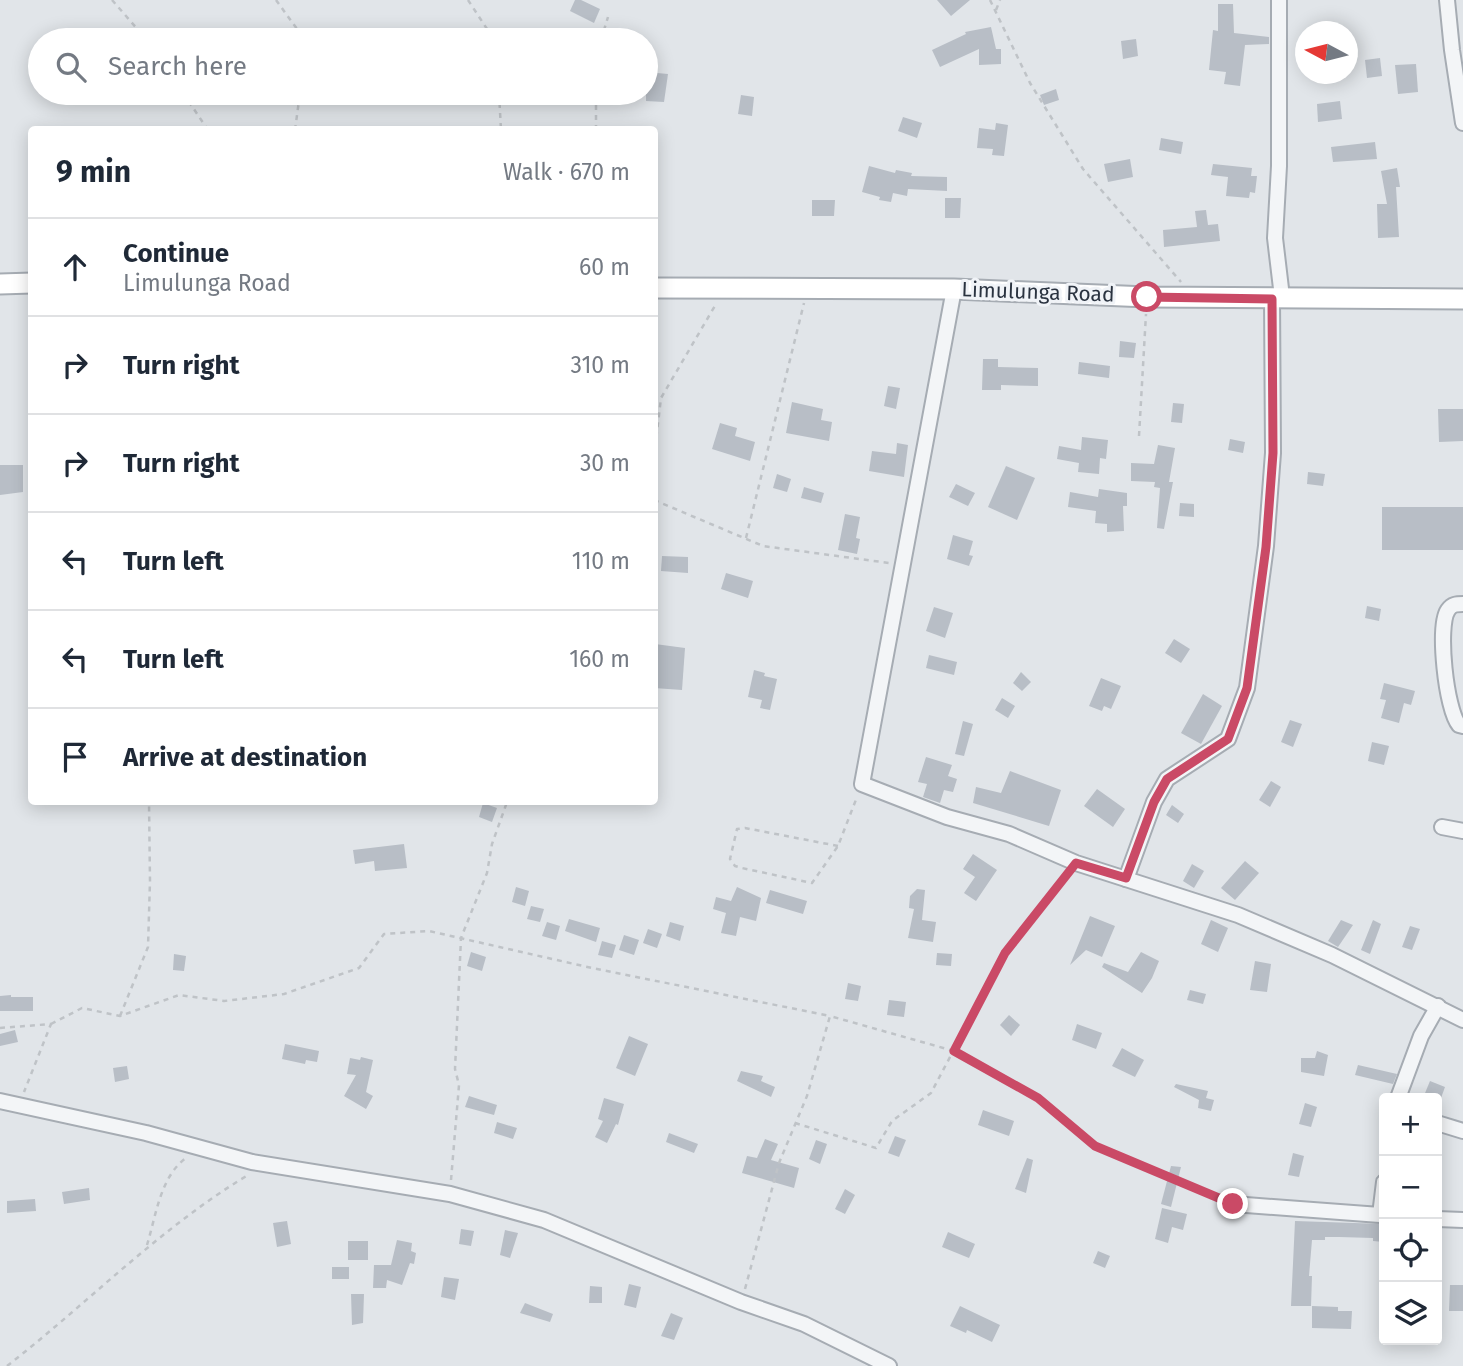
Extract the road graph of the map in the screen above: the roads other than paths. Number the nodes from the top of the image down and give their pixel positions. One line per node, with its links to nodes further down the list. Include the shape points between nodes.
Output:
1 (1279, 0): 8 (street)
2 (1447, 0): 3 (street)
3 (1463, 123)
4 (0, 284): 5 (main road)
5 (28, 284)
6 (658, 288): 7 (main road, Limulunga Road)
7 (954, 289): 8 (main road, Limulunga Road); 14 (street, via 862,785)
8 (1277, 298): 9 (main road, Limulunga Road); 14 (street, via 1266,547 1247,688 1228,739 1167,779)
9 (1463, 299)
10 (1463, 604): 11 (street, via 1452,605 1444,622 1444,662 1453,715)
11 (1463, 726)
12 (1442, 827): 13 (street)
13 (1463, 831)
14 (1126, 878): 15 (street, via 1238,915)
15 (1438, 1006): 16 (street); 17 (street, via 1421,1035)
16 (1463, 1020)
17 (1400, 1093)
18 (0, 1101): 25 (street, via 266,1164 450,1194 544,1220 804,1324)
19 (1442, 1125): 20 (street)
20 (1463, 1131)
21 (1233, 1204): 22 (street)
22 (1379, 1215)
23 (1442, 1219): 24 (street)
24 (1463, 1220)
25 (889, 1366)

